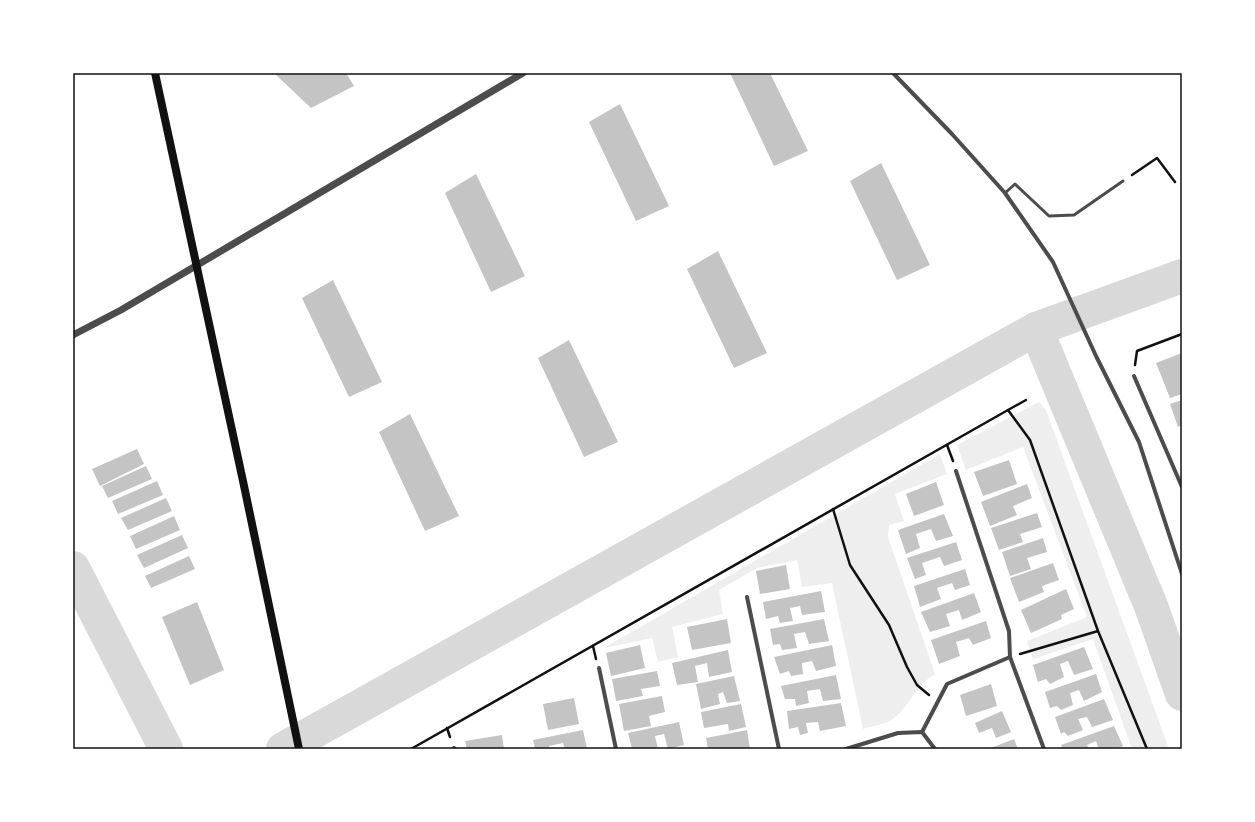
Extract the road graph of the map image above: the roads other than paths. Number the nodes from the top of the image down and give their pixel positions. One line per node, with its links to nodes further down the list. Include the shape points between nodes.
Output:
1 (155, 73): 6 (main road)
2 (523, 73): 6 (street)
3 (893, 73): 5 (street)
4 (1123, 181): 5 (lane, via 1074,215 1049,216 1015,184)
5 (1005, 193): 11 (street, via 1053,262 1139,442)
6 (196, 266): 7 (street); 16 (main road)
7 (73, 335)
8 (1134, 376): 10 (street)
9 (956, 471): 13 (street, via 1009,631)
10 (1182, 487)
11 (1182, 574)
12 (747, 597): 18 (street)
13 (1010, 657): 15 (street, via 947,684); 21 (street)
14 (599, 668): 17 (street)
15 (922, 732): 19 (street, via 898,733); 20 (street)
16 (300, 749)
17 (616, 749)
18 (779, 749)
19 (846, 749)
20 (934, 749)
21 (1044, 749)

